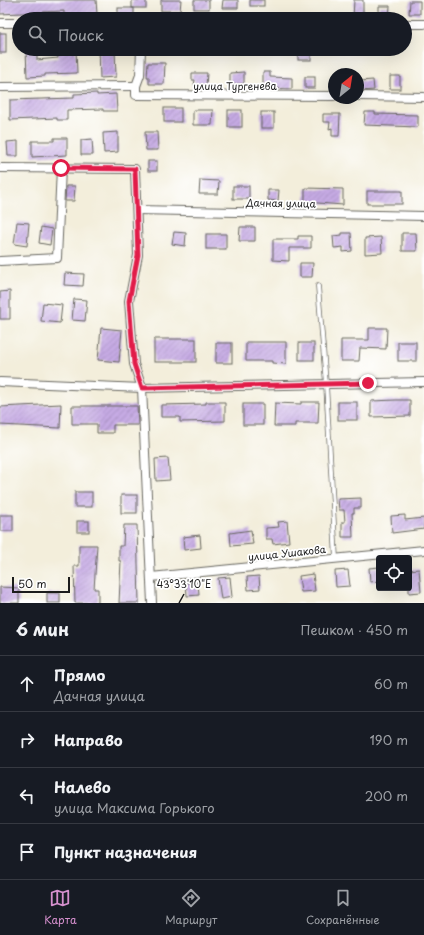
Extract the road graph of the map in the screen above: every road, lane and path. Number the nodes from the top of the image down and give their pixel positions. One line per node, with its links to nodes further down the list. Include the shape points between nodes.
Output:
1 (12, 22): 2 (street)
2 (0, 23)
3 (412, 24): 4 (street)
4 (424, 24)
5 (141, 56): 6 (street, via 140,75)
6 (136, 86): 7 (street); 8 (street, улица Тургенева, via 136,95)
7 (0, 87)
8 (328, 96)
9 (364, 96): 10 (street)
10 (424, 97)
11 (0, 168): 12 (street)
12 (61, 168): 13 (street, via 135,169); 15 (street, via 58,258)
13 (137, 210): 14 (street, Дачная улица); 20 (street, via 138,255 129,301 134,364)
14 (424, 216)
15 (0, 261)
16 (318, 286): 19 (lane)
17 (0, 382): 20 (street)
18 (424, 382): 19 (street)
19 (326, 384): 20 (street); 22 (lane)
20 (142, 388): 23 (street)
21 (424, 550): 22 (street, улица Ушакова)
22 (336, 559): 23 (street, улица Ушакова)
23 (151, 577): 24 (street)
24 (152, 603)

